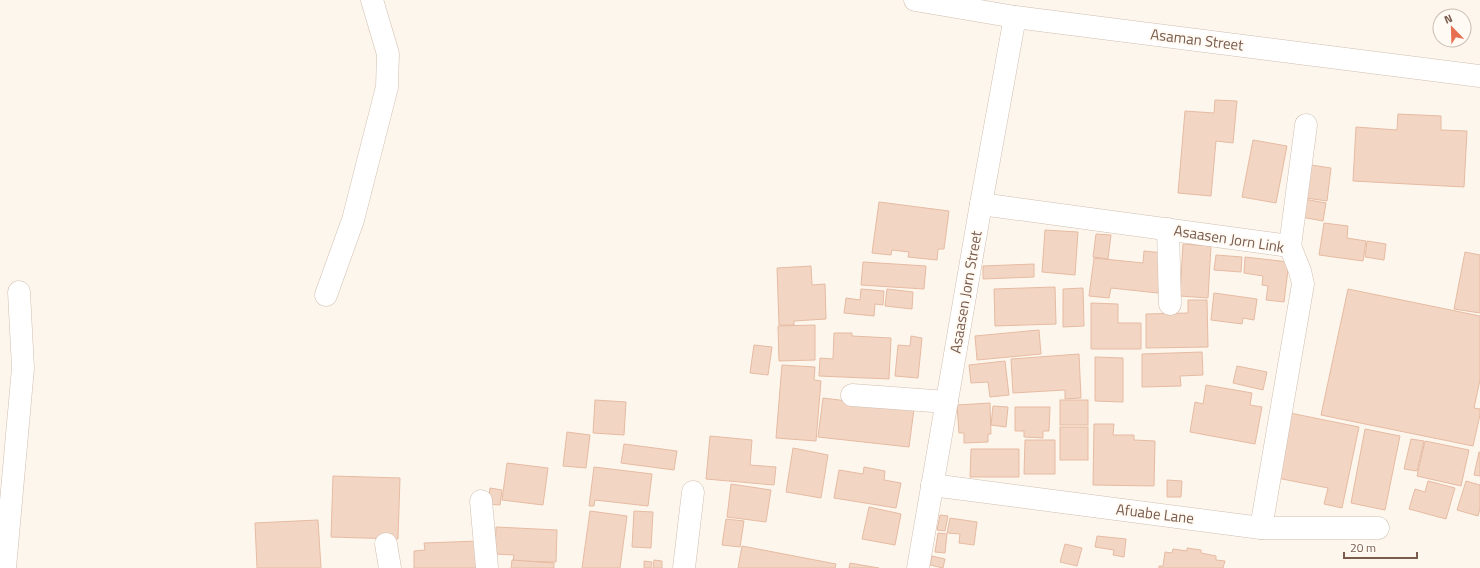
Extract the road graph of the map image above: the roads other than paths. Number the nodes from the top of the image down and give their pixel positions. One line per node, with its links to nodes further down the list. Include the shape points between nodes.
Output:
1 (372, 0): 10 (street, via 388,54 387,87 353,220)
2 (915, 0): 3 (street, Asaman Street)
3 (1015, 17): 4 (street, Asaman Street); 6 (street, Asaasen Jorn Street)
4 (1480, 76)
5 (1306, 125): 8 (street)
6 (981, 204): 7 (street, Asaasen Jorn Link); 13 (street, Asaasen Jorn Street)
7 (1168, 229): 8 (street, Asaasen Jorn Link); 11 (street)
8 (1290, 246): 17 (street, Asaasen Jorn Link, via 1300,271 1302,284)
9 (19, 292): 20 (street, via 23,368)
10 (326, 295)
11 (1170, 304)
12 (852, 395): 13 (street)
13 (947, 402): 14 (street, Asaasen Jorn Street)
14 (932, 485): 17 (street, Afuabe Lane); 24 (street, Asaasen Jorn Street)
15 (693, 492): 23 (street)
16 (481, 501): 22 (street)
17 (1261, 528): 18 (street, Afuabe Lane)
18 (1378, 528)
19 (386, 544): 21 (street)
20 (4, 568)
21 (390, 568)
22 (487, 568)
23 (684, 568)
24 (918, 568)

